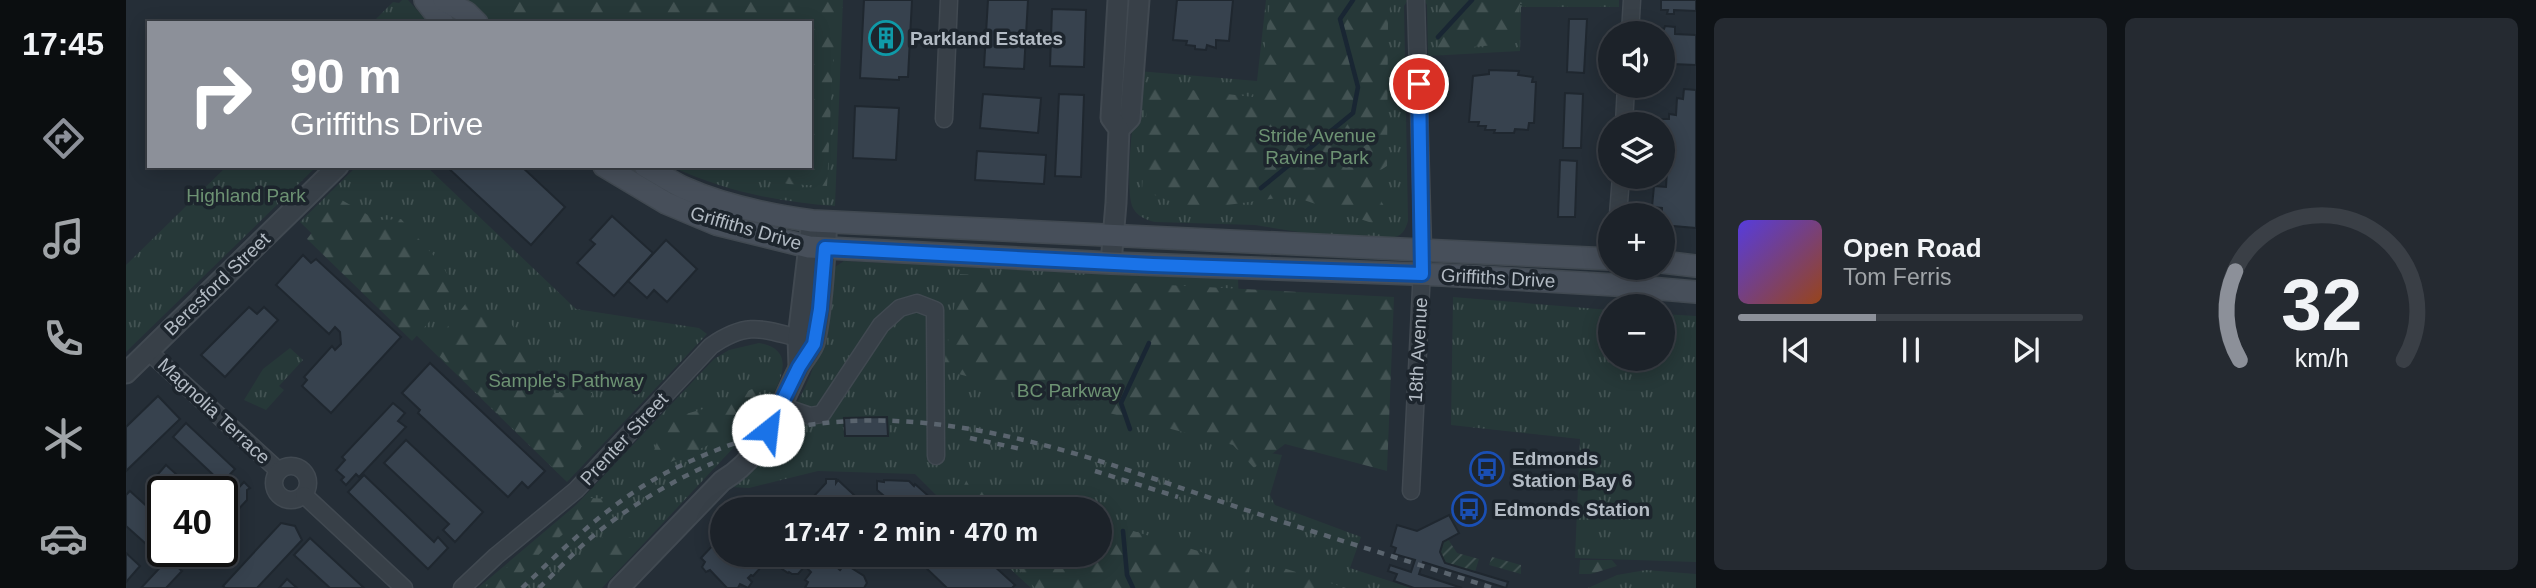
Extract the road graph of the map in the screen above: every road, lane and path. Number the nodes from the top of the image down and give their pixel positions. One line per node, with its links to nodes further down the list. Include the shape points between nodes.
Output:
1 (425, 0): 8 (main road)
2 (444, 0): 9 (main road)
3 (949, 0): 11 (street)
4 (1118, 0): 12 (street, via 1111,118)
5 (1139, 0): 12 (street, via 1129,118)
6 (1416, 0): 19 (street, 18th Avenue)
7 (1632, 0): 10 (street)
8 (441, 21)
9 (475, 21)
10 (1631, 21)
11 (944, 119)
12 (1119, 130): 17 (street)
13 (336, 168): 27 (street, Beresford Street)
14 (607, 168): 18 (main road, Griffiths Drive, via 666,203 716,224)
15 (649, 168): 16 (main road, Griffiths Drive, via 684,188 721,201 757,212)
16 (820, 221): 17 (main road, Griffiths Drive); 18 (street)
17 (1112, 236): 19 (main road, Griffiths Drive); 21 (street)
18 (817, 248): 21 (main road, Griffiths Drive); 26 (street); 28 (street, via 820,309 814,344)
19 (1423, 249): 20 (main road, Griffiths Drive); 24 (street, 18th Avenue)
20 (1598, 258)
21 (1111, 263): 24 (main road, Griffiths Drive)
22 (1675, 264): 23 (main road)
23 (1696, 266)
24 (1422, 274): 25 (main road, Griffiths Drive); 33 (street, 18th Avenue)
25 (1696, 292)
26 (798, 338): 28 (street); 36 (street, Prenter Street, via 760,328 723,337 576,490)
27 (148, 351): 29 (street, Beresford Street); 32 (street, Magnolia Terrace)
28 (799, 367): 30 (street)
29 (126, 373)
30 (781, 406): 31 (street, via 810,416 822,414 881,325 900,308 917,303 935,310); 37 (street, via 764,442 740,471 722,481)
31 (936, 456)
32 (279, 471): 34 (street, via 294,466 304,472 308,486); 34 (street, via 274,488 280,497 290,501)
33 (1410, 491)
34 (304, 495): 35 (street)
35 (404, 588)
36 (462, 588)
37 (619, 588)

